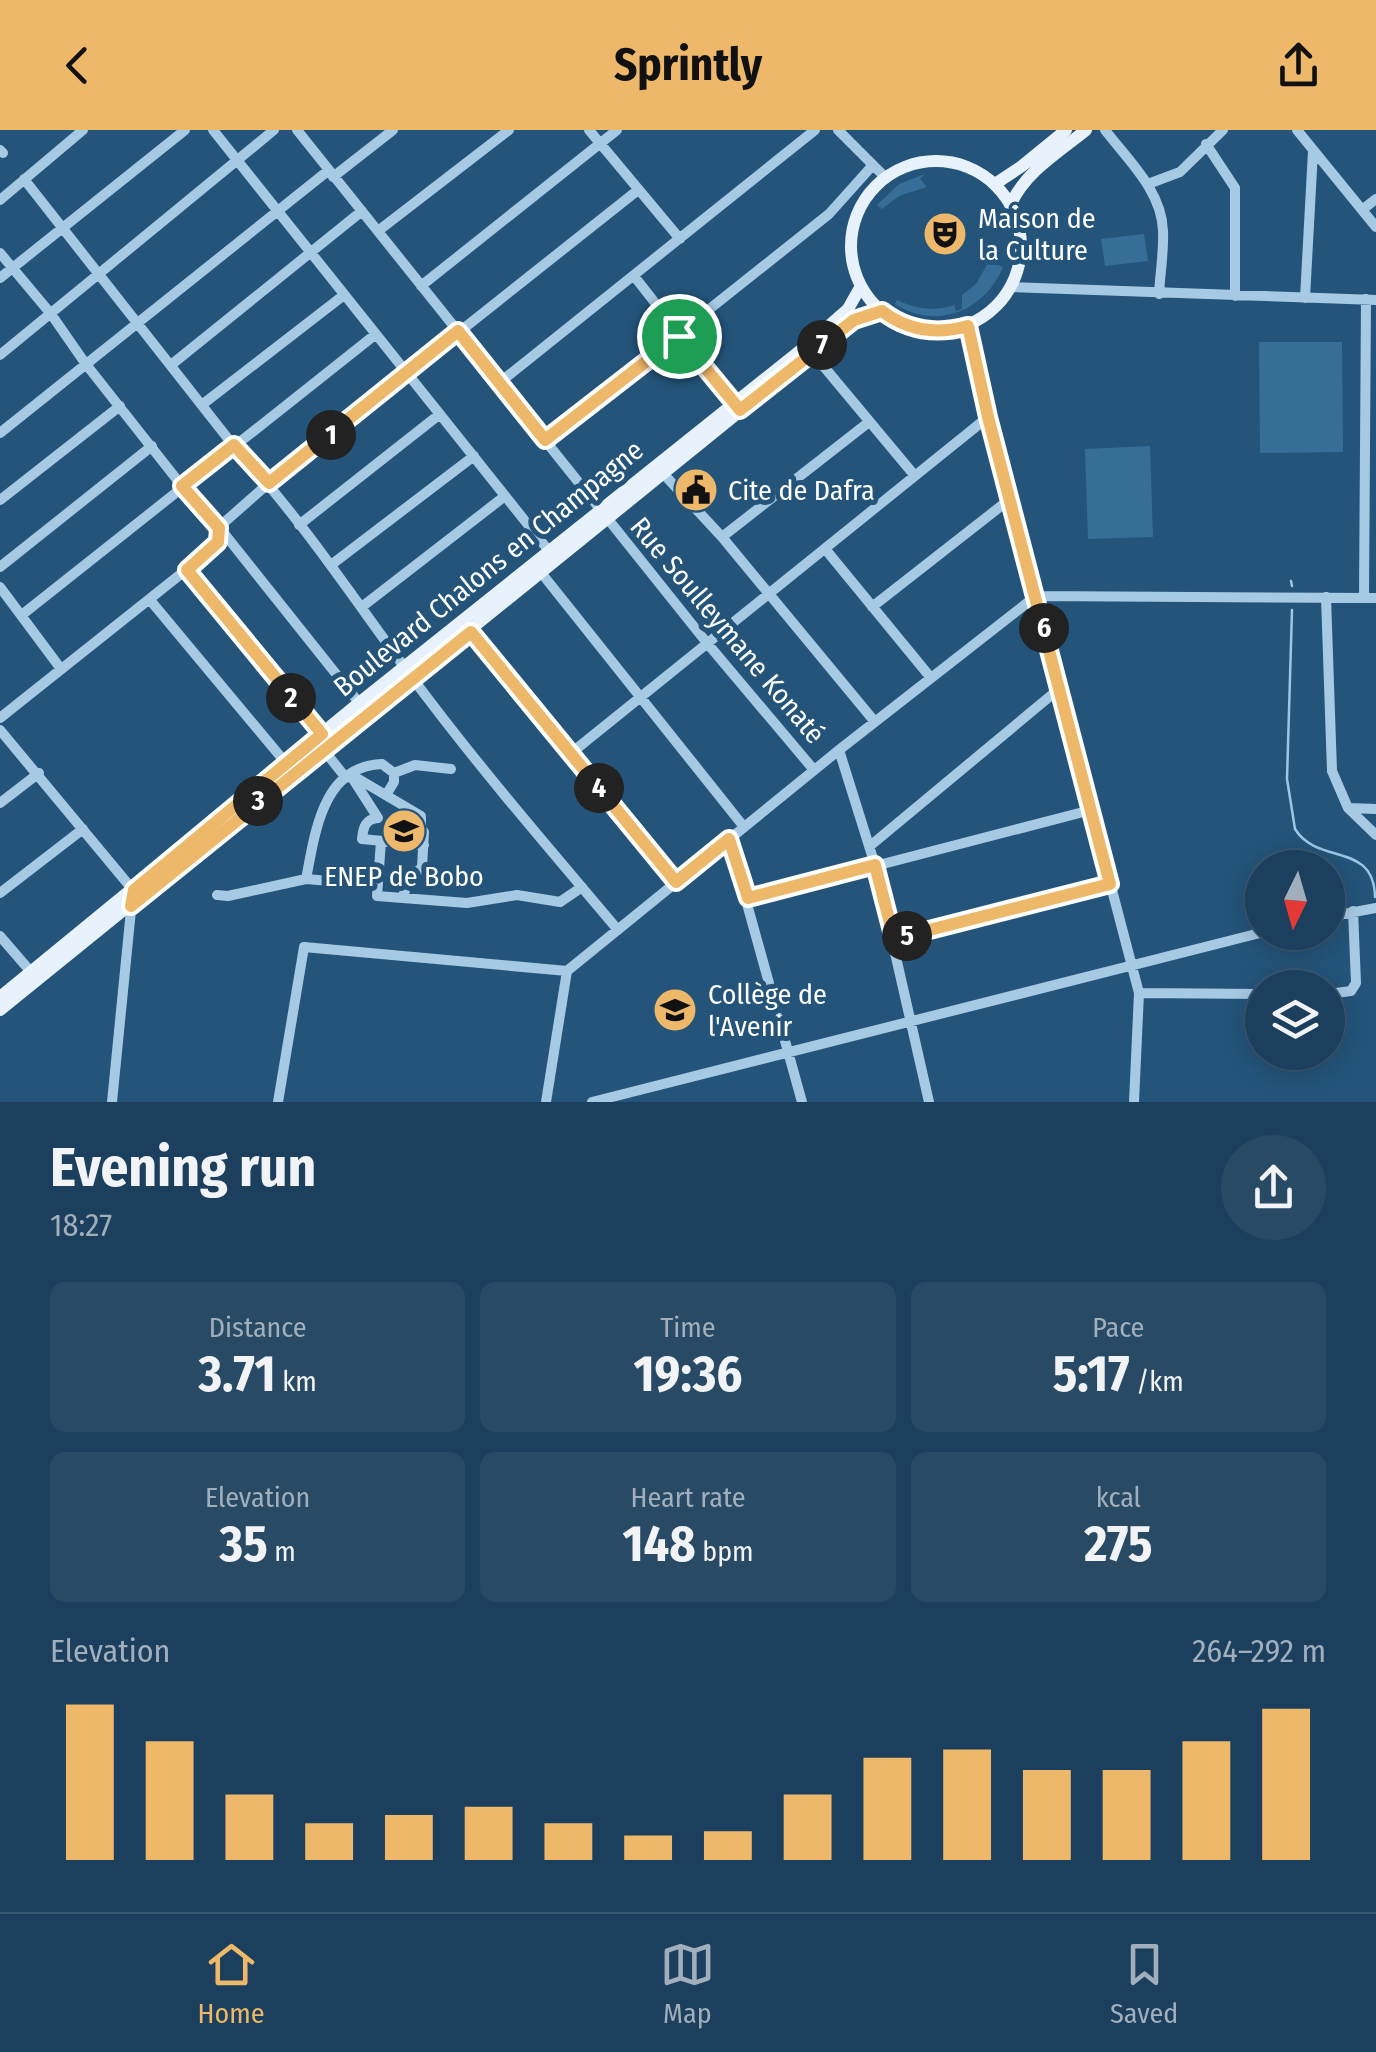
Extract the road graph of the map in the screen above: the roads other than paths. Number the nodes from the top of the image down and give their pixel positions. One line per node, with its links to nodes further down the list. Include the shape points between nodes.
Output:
1 (83, 130): 25 (street)
2 (185, 130): 36 (street)
3 (213, 130): 22 (street)
4 (274, 130): 22 (street)
5 (297, 130): 24 (street, Rue Soulleymane Konaté)
6 (372, 130): 18 (street)
7 (392, 130): 18 (street)
8 (509, 130): 38 (street)
9 (589, 130): 19 (street)
10 (617, 130): 19 (street)
11 (815, 130): 39 (street)
12 (838, 130): 23 (street)
13 (1086, 130): 17 (main road)
14 (1105, 130): 28 (street)
15 (1222, 130): 20 (street)
16 (1297, 130): 21 (street)
17 (1064, 134): 27 (main road); 32 (main road)
18 (380, 140): 24 (street)
19 (600, 144): 29 (street); 46 (street)
20 (1206, 144): 28 (street, via 1180,172); 51 (street, via 1235,188)
21 (1314, 151): 33 (street); 52 (street)
22 (239, 161): 34 (street); 43 (street)
23 (872, 166): 26 (street); 60 (street, via 829,214)
24 (331, 173): 34 (street); 35 (street, Rue Soulleymane Konaté)
25 (24, 178): 30 (street); 36 (street)
26 (886, 178): 27 (main road, via 914,164 941,161 968,167); 47 (main road, via 865,199 854,224 851,252)
27 (995, 184): 32 (main road)
28 (1148, 184): 49 (street, via 1162,218)
29 (638, 190): 39 (street); 58 (street)
30 (0, 200)
31 (1376, 200): 33 (street)
32 (1011, 204): 48 (main road, via 1022,247)
33 (1362, 210): 37 (street)
34 (277, 211): 41 (street); 56 (street)
35 (362, 211): 38 (street, Rue Soulleymane Konaté); 41 (street)
36 (61, 227): 42 (street); 43 (street)
37 (1376, 227)
38 (378, 231): 46 (street, Rue Soulleymane Konaté)
39 (680, 239): 44 (street)
40 (0, 253): 42 (street)
41 (310, 253): 50 (street); 64 (street)
42 (12, 269): 45 (street); 55 (street)
43 (99, 274): 55 (street); 56 (street)
44 (634, 276): 60 (street); 66 (street)
45 (0, 278)
46 (421, 286): 58 (street, Rue Soulleymane Konaté)
47 (861, 286): 54 (main road); 61 (main road, Boulevard Chalons en Champagne, via 848,310)
48 (1012, 287): 49 (street); 57 (main road, via 995,309)
49 (1158, 294): 51 (street)
50 (344, 295): 59 (street); 67 (street)
51 (1235, 296): 52 (street)
52 (1304, 298): 53 (street)
53 (1371, 300): 78 (street)
54 (882, 311): 57 (main road, via 924,330); 61 (main road, Boulevard Chalons en Champagne, via 854,320)
55 (51, 314): 62 (street); 63 (street)
56 (137, 324): 63 (street); 64 (street)
57 (968, 326): 71 (street)
58 (458, 331): 65 (street); 66 (street, Rue Soulleymane Konaté)
59 (376, 334): 65 (street); 75 (street)
60 (679, 336): 69 (street); 74 (street)
61 (809, 350): 69 (main road, Boulevard Chalons en Champagne); 72 (street)
62 (0, 355)
63 (85, 363): 68 (street); 73 (street)
64 (172, 365): 67 (street)
65 (407, 372): 70 (street); 81 (street)
66 (499, 383): 74 (street, Rue Soulleymane Konaté)
67 (202, 404): 75 (street)
68 (120, 406): 76 (street); 85 (street)
69 (737, 407): 79 (main road, Boulevard Chalons en Champagne)
70 (440, 414): 77 (street); 87 (street)
71 (988, 417): 80 (street); 84 (street)
72 (868, 422): 80 (street); 90 (street)
73 (0, 433)
74 (545, 440): 86 (street, Rue Soulleymane Konaté)
75 (234, 445): 81 (street); 82 (street)
76 (152, 446): 82 (street); 94 (street)
77 (474, 456): 83 (street); 93 (street)
78 (1370, 468): 88 (street)
79 (660, 470): 86 (main road, Boulevard Chalons en Champagne); 90 (street)
80 (915, 476): 91 (street)
81 (269, 483): 87 (street); 89 (street)
82 (182, 486): 89 (street); 105 (street)
83 (505, 496): 92 (street); 103 (street)
84 (1010, 499): 100 (street); 104 (street)
85 (0, 500)
86 (604, 514): 92 (main road, Boulevard Chalons en Champagne); 107 (street, Rue Soulleymane Konaté)
87 (299, 525): 93 (street)
88 (1371, 526): 98 (street)
89 (219, 528): 96 (street, via 218,542); 113 (street)
90 (722, 537): 99 (street)
91 (826, 550): 99 (street); 104 (street)
92 (552, 556): 95 (main road, Boulevard Chalons en Champagne)
93 (331, 565): 103 (street)
94 (0, 567)
95 (538, 568): 106 (main road, Boulevard Chalons en Champagne); 112 (street)
96 (187, 570): 102 (street); 117 (street)
97 (0, 588): 105 (street)
98 (1370, 593): 101 (street)
99 (769, 594): 107 (street); 115 (street)
100 (1036, 596): 101 (street); 110 (street); 111 (street)
101 (1326, 598): 128 (street, via 1330,760)
102 (150, 600): 108 (street); 120 (street)
103 (363, 606): 109 (street)
104 (872, 607): 110 (street)
105 (22, 614): 108 (street)
106 (466, 627): 109 (main road, Boulevard Chalons en Champagne); 119 (street)
107 (707, 643): 112 (street); 122 (street, Rue Soulleymane Konaté)
108 (62, 669): 114 (street)
109 (409, 672): 113 (main road, Boulevard Chalons en Champagne); 143 (street)
110 (931, 678): 115 (street)
111 (1060, 688): 130 (street); 137 (street)
112 (640, 696): 119 (street); 131 (street)
113 (363, 708): 117 (main road, Boulevard Chalons en Champagne)
114 (1, 714)
115 (874, 722): 118 (street)
116 (0, 730): 123 (street)
117 (325, 742): 120 (main road, Boulevard Chalons en Champagne); 125 (street)
118 (838, 750): 122 (street); 137 (street, Rue Soulleymane Konaté)
119 (570, 754): 140 (street)
120 (290, 768): 144 (main road, Boulevard Chalons en Champagne); 149 (main road, Boulevard Chalons en Champagne)
121 (451, 770): 124 (street, via 425,764)
122 (814, 770): 131 (street)
123 (39, 773): 127 (street); 132 (street)
124 (394, 773): 125 (street, via 371,764); 126 (street)
125 (348, 776): 126 (street); 135 (street, via 378,818 366,822 362,839); 139 (street, via 332,789 317,823)
126 (386, 796): 136 (street, via 421,816)
127 (0, 803)
128 (1348, 808): 129 (street); 133 (street)
129 (1376, 809)
130 (1091, 810): 138 (street); 141 (street)
131 (744, 827): 134 (street)
132 (83, 830): 144 (street); 145 (street)
133 (1376, 834)
134 (729, 839): 140 (street); 148 (street)
135 (381, 841): 136 (street); 142 (street)
136 (424, 845): 147 (street, via 422,867 407,882)
137 (870, 846): 138 (street, Rue Soulleymane Konaté)
138 (875, 865): 148 (street); 156 (street, Rue Soulleymane Konaté)
139 (306, 880): 142 (street); 146 (street)
140 (676, 882): 153 (street)
141 (1110, 884): 156 (street); 157 (street)
142 (378, 885): 147 (street, via 377,896)
143 (582, 887): 147 (street, via 560,902 517,895 467,903); 153 (street)
144 (134, 890): 149 (street); 159 (main road, Boulevard Chalons en Champagne)
145 (0, 893)
146 (216, 895)
147 (404, 898)
148 (748, 898): 166 (street)
149 (131, 906): 159 (main road, Boulevard Chalons en Champagne); 167 (street)
150 (1376, 908): 151 (street)
151 (1353, 911): 152 (street); 160 (street, via 1356,983)
152 (1345, 913)
153 (618, 930): 158 (street)
154 (0, 936): 159 (street)
155 (1245, 937): 157 (street)
156 (894, 939): 165 (street, Rue Soulleymane Konaté)
157 (1132, 964): 161 (street); 165 (street)
158 (567, 972): 168 (street, via 304,946); 169 (street)
159 (31, 977): 163 (main road, Boulevard Chalons en Champagne); 164 (main road, Boulevard Chalons en Champagne)
160 (1345, 992)
161 (1138, 993): 162 (street); 173 (street)
162 (1245, 994)
163 (0, 997)
164 (0, 1010)
165 (912, 1020): 166 (street); 172 (street, Rue Soulleymane Konaté)
166 (788, 1051): 170 (street); 171 (street)
167 (112, 1102)
168 (278, 1102)
169 (546, 1102)
170 (592, 1102)
171 (802, 1102)
172 (929, 1102)
173 (1134, 1102)

